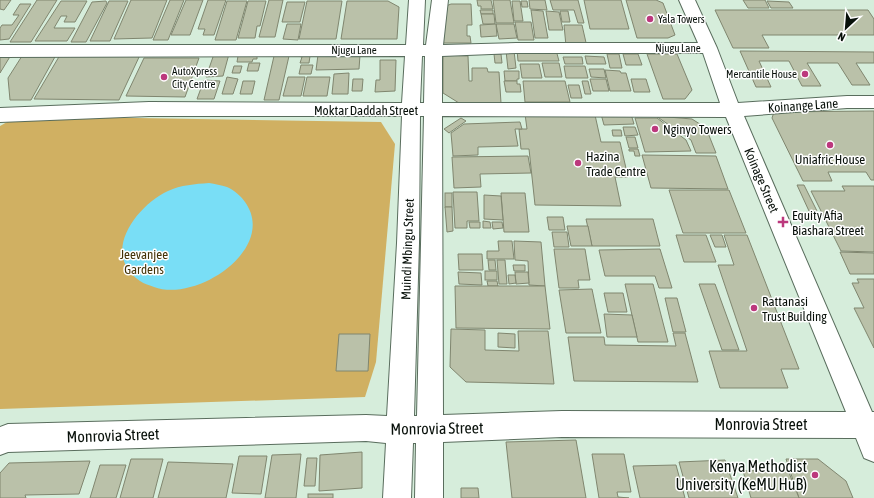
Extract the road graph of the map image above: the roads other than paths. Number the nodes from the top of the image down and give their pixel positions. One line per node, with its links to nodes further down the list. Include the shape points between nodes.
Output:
1 (418, 0): 6 (street, Muindi Mbingu Street)
2 (440, 0): 6 (street, Muindi Mbingu Street)
3 (687, 0): 4 (street, Koinage Street)
4 (709, 48): 6 (street, Njugu Lane, via 516,48); 9 (street, Koinage Street)
5 (0, 51): 6 (street, Njugu Lane)
6 (424, 51): 8 (street, Muindi Mbingu Street)
7 (874, 102): 9 (street, Koinange Lane)
8 (422, 110): 9 (street, Moktar Daddah Street); 10 (street, Moktar Daddah Street, via 149,109); 11 (street, Muindi Mbingu Street, via 408,242); 12 (street, Muindi Mbingu Street)
9 (732, 110): 13 (street, Koinage Street)
10 (0, 115)
11 (400, 430): 12 (street, Monrovia Street); 14 (street, Monrovia Street, via 358,428 8,438); 15 (street, Muindi Mbingu Street)
12 (430, 430): 13 (street, Monrovia Street, via 562,424 840,424); 16 (street, Muindi Mbingu Street)
13 (871, 433)
14 (0, 441)
15 (397, 498)
16 (429, 498)

